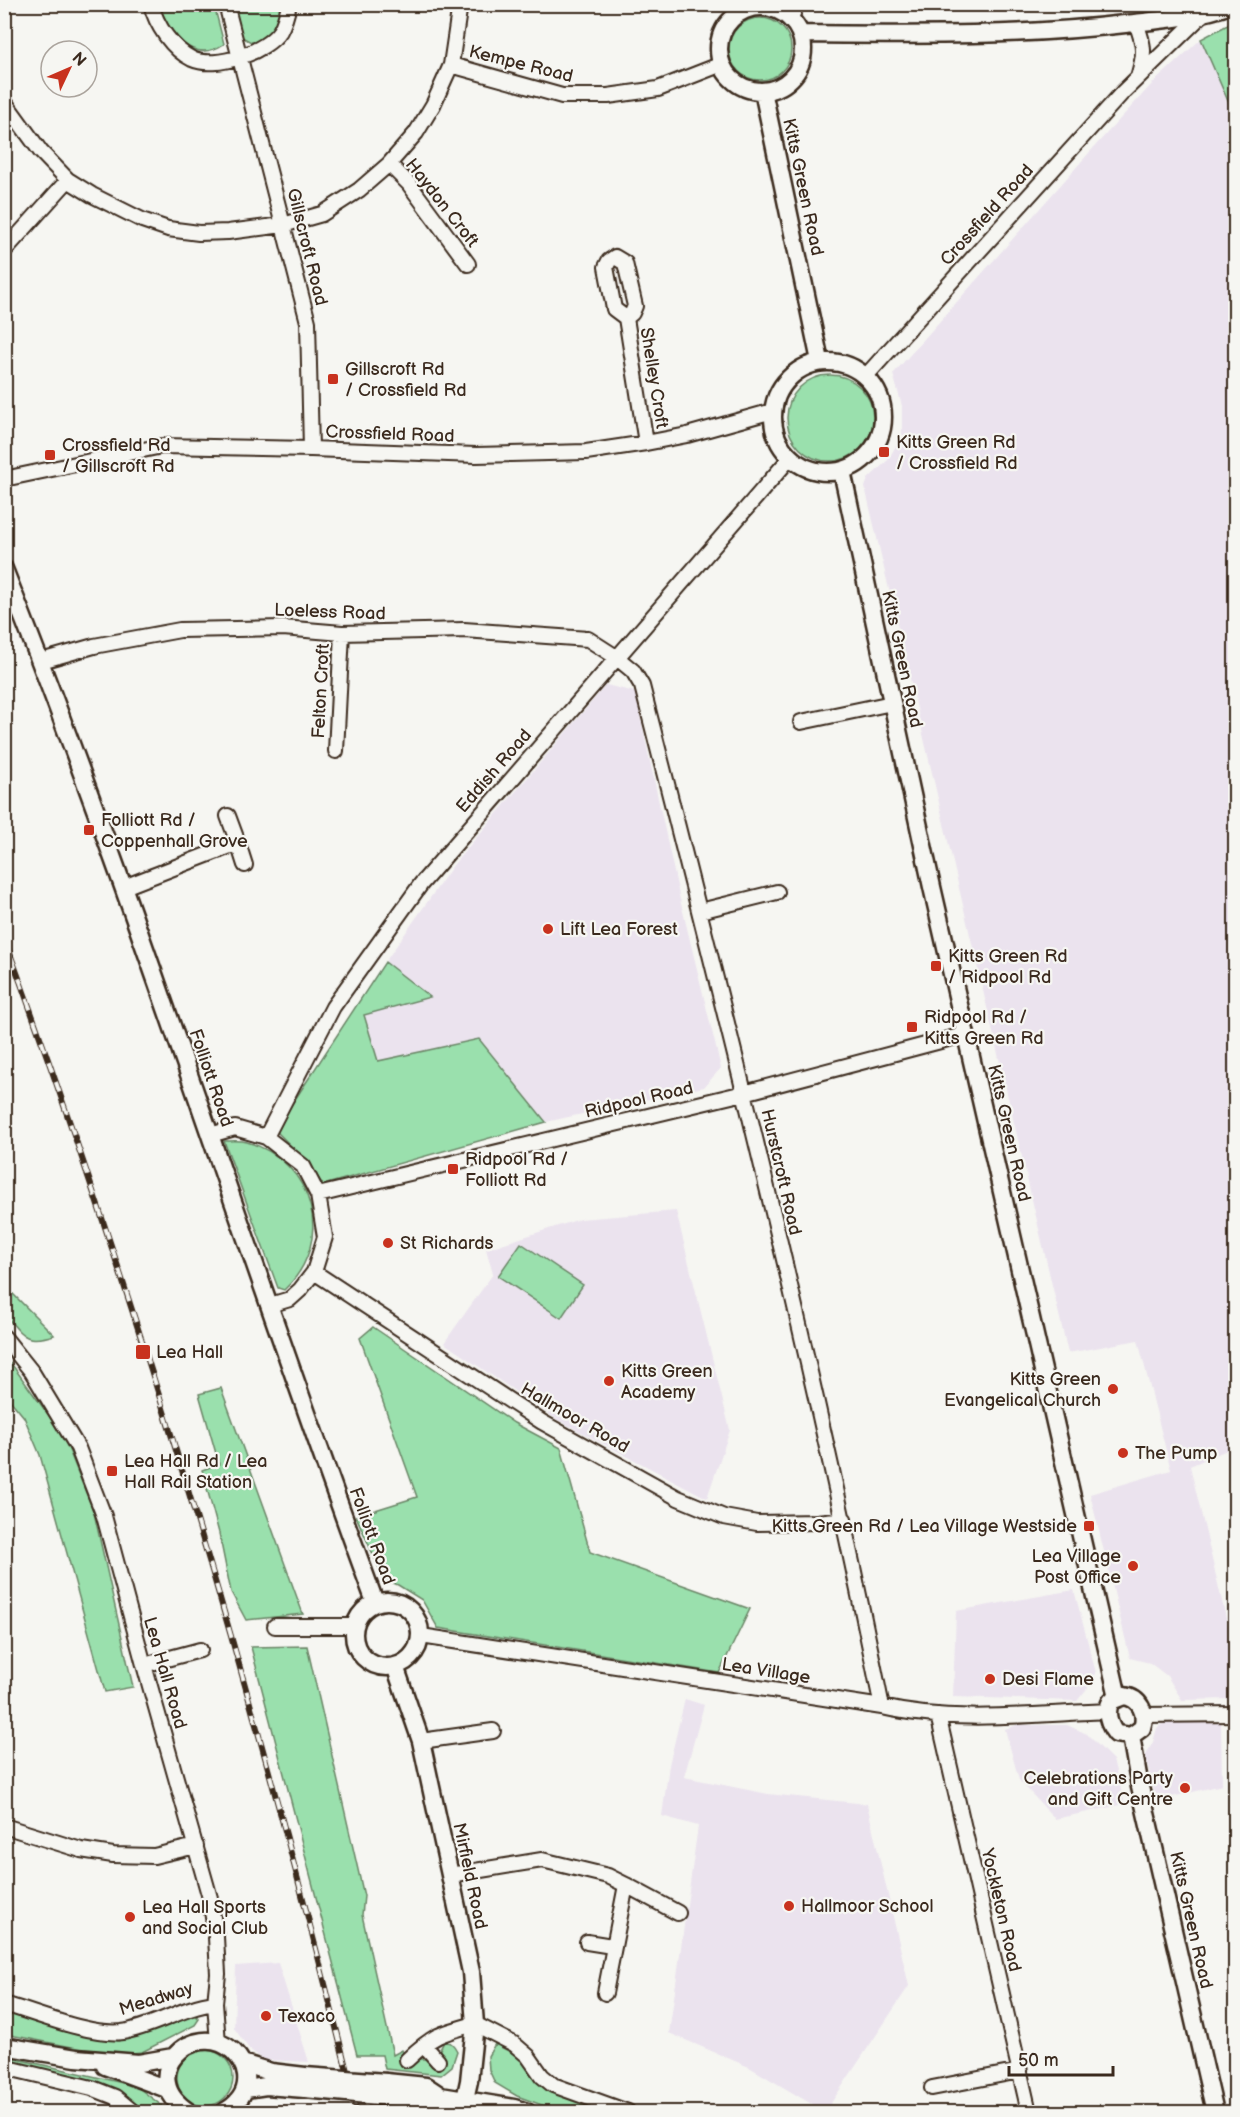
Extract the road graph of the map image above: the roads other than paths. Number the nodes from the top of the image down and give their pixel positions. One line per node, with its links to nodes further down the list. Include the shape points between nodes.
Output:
1 (151, 4): 11 (street, via 165,36 192,59 213,62)
2 (226, 4): 11 (street, Gillscroft Road)
3 (289, 4): 11 (street, via 279,33)
4 (460, 4): 13 (street)
5 (1233, 4): 8 (street)
6 (740, 8): 7 (street); 12 (street, via 722,34)
7 (794, 12): 10 (street)
8 (1204, 14): 9 (street); 14 (street, Crossfield Road)
9 (1136, 23): 10 (street, via 1042,33); 14 (street, via 1144,41 1144,58)
10 (800, 34): 15 (street, via 801,61 793,76 777,88)
11 (239, 58): 19 (street, Gillscroft Road)
12 (722, 64): 13 (street, Kempe Road, via 658,89 608,96 562,96); 15 (street, via 740,86)
13 (451, 65): 17 (street, via 416,133)
14 (1137, 79): 24 (street, Crossfield Road)
15 (763, 91): 23 (street, Kitts Green Road)
16 (4, 101): 18 (street, via 41,152)
17 (388, 164): 19 (street, via 359,190 322,214); 21 (street, Haydon Croft, via 409,184)
18 (68, 180): 19 (street, via 126,212 168,229 228,232); 20 (street)
19 (283, 225): 27 (street, Gillscroft Road, via 308,322)
20 (4, 251)
21 (468, 264)
22 (626, 318): 26 (street, Shelley Croft)
23 (820, 361): 24 (street, via 850,367); 25 (street, via 790,376 778,392)
24 (865, 376): 29 (street, via 881,404 882,430 873,449 855,466)
25 (773, 411): 26 (street, Crossfield Road); 28 (street, via 777,437)
26 (646, 443): 27 (street, Crossfield Road, via 586,452 476,455)
27 (311, 448): 30 (street, Crossfield Road, via 162,446)
28 (790, 458): 29 (street, via 809,470 828,474); 33 (street, Eddish Road)
29 (842, 471): 35 (street, Kitts Green Road)
30 (4, 479)
31 (4, 569): 34 (street, Folliott Road)
32 (342, 633): 33 (street, Loeless Road, via 464,630 588,639); 34 (street, Loeless Road, via 283,628 180,630 94,646); 37 (street, Felton Croft)
33 (616, 657): 43 (street, Hurstcroft Road, via 633,671 642,686); 47 (street, Eddish Road, via 421,884 333,1007)
34 (41, 661): 41 (street, Folliott Road)
35 (892, 703): 36 (street); 44 (street, Kitts Green Road)
36 (801, 722)
37 (336, 751)
38 (228, 816): 39 (street)
39 (238, 843): 40 (street); 41 (street)
40 (245, 865)
41 (124, 887): 46 (street, Folliott Road)
42 (777, 892): 43 (street)
43 (700, 911): 45 (street, Hurstcroft Road)
44 (967, 1034): 45 (street, Ridpool Road); 60 (street, Kitts Green Road)
45 (744, 1093): 48 (street, Ridpool Road); 52 (street, Hurstcroft Road)
46 (210, 1135): 47 (street, via 235,1128); 50 (street, Folliott Road)
47 (266, 1137): 48 (street, via 303,1166)
48 (318, 1195): 49 (street, via 325,1237)
49 (314, 1272): 50 (street, via 290,1299); 52 (street, Hallmoor Road, via 542,1422 678,1498 724,1517 758,1523)
50 (270, 1305): 53 (street, Folliott Road)
51 (4, 1337): 58 (street, Lea Hall Road, via 32,1372 78,1448 105,1516)
52 (844, 1519): 61 (street, Hurstcroft Road)
53 (375, 1602): 55 (street, via 358,1616); 56 (street, via 397,1601 407,1606 415,1614)
54 (275, 1626): 55 (street)
55 (354, 1626): 59 (street, via 356,1645 367,1660 376,1665)
56 (421, 1636): 59 (street, via 413,1655); 61 (street, Lea Village)
57 (200, 1650): 58 (street)
58 (144, 1665): 70 (street, Lea Hall Road)
59 (395, 1666): 68 (street, Mirfield Road)
60 (1118, 1697): 62 (street, via 1111,1701); 63 (street, via 1136,1700)
61 (882, 1707): 65 (street, Lea Village)
62 (1108, 1711): 65 (street, Lea Village); 67 (street, via 1116,1734)
63 (1143, 1714): 64 (street); 67 (street, via 1142,1728)
64 (1236, 1714)
65 (938, 1715): 89 (street, Yockleton Road)
66 (493, 1731): 68 (street)
67 (1131, 1736): 101 (street, Kitts Green Road)
68 (421, 1741): 71 (street, Mirfield Road)
69 (4, 1826): 70 (street, via 81,1850 114,1855 154,1856)
70 (196, 1846): 77 (street, Lea Hall Road, via 216,1937 218,1974)
71 (450, 1875): 72 (street, via 542,1860 608,1876); 79 (street, Mirfield Road, via 471,1972)
72 (626, 1885): 73 (street); 75 (street)
73 (678, 1913)
74 (587, 1942): 75 (street)
75 (612, 1946): 76 (street)
76 (605, 1993)
77 (214, 2003): 78 (street, Meadway, via 123,2032 105,2032); 80 (street, Lea Hall Road)
78 (4, 2004)
79 (475, 2024): 81 (street, via 440,2033); 94 (street, Mirfield Road); 99 (street, via 514,2044 553,2085)
80 (219, 2043): 83 (street, via 196,2042); 87 (street)
81 (424, 2044): 85 (street); 86 (street)
82 (4, 2046): 84 (street)
83 (173, 2057): 84 (street, via 139,2063); 92 (street, via 166,2068)
84 (91, 2060): 92 (street)
85 (407, 2060)
86 (438, 2061)
87 (242, 2063): 90 (street); 93 (street)
88 (4, 2067): 95 (street, via 92,2088 115,2097)
89 (1020, 2071): 91 (street); 100 (street, Yockleton Road)
90 (305, 2082): 93 (street); 94 (street, bridge, via 387,2090 426,2086)
91 (932, 2088)
92 (167, 2089): 96 (street, via 173,2100)
93 (246, 2089): 97 (street, via 236,2104)
94 (463, 2106): 98 (street)
95 (133, 2112)
96 (189, 2112)
97 (224, 2112)
98 (528, 2112)
99 (628, 2112)
100 (1029, 2112)
101 (1215, 2112)

